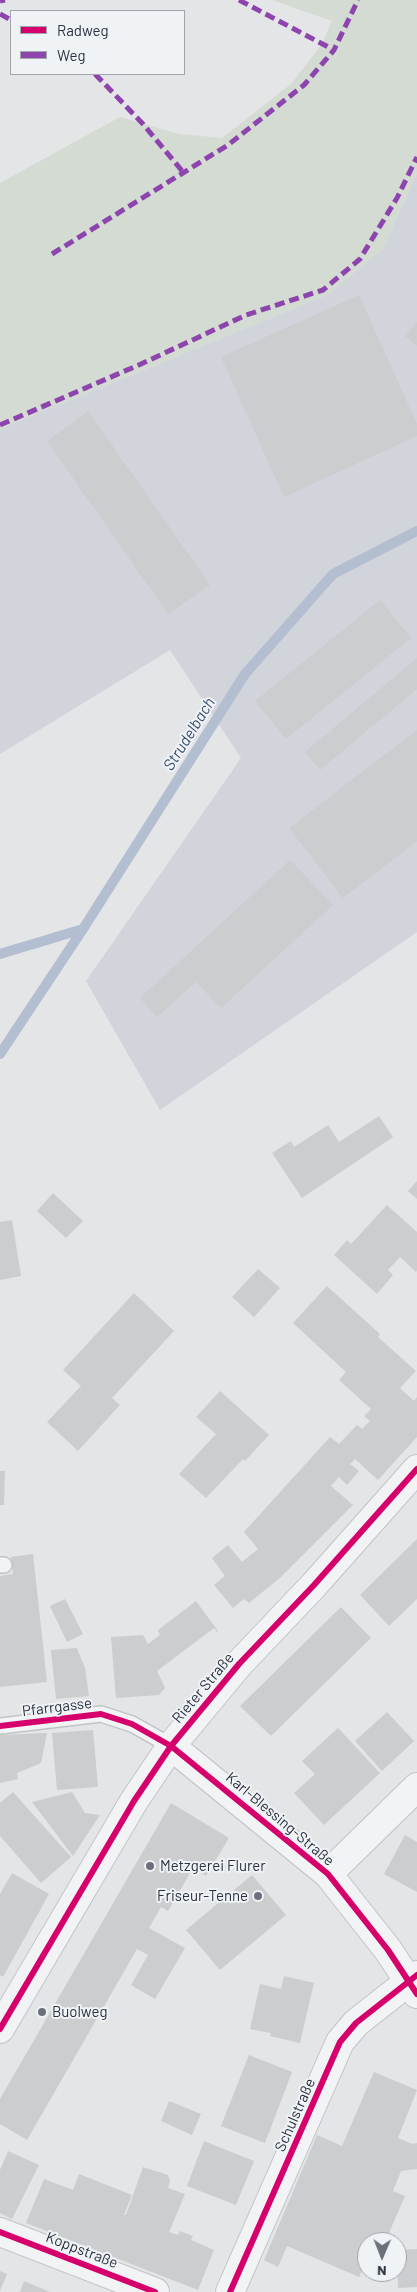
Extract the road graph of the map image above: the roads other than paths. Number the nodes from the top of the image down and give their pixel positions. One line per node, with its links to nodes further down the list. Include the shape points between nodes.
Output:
1 (417, 1469): 3 (street, Rieter Straße, via 239,1664)
2 (0, 1726): 3 (lane, Pfarrgasse, via 101,1714 132,1724)
3 (171, 1746): 5 (street, Karl-Blessing-Straße); 7 (street, Rieter Straße, via 134,1801)
4 (417, 1788): 5 (street)
5 (328, 1874): 6 (street, Karl-Blessing-Straße)
6 (414, 1983): 10 (street, Schulstraße, via 356,2023 340,2042)
7 (0, 2030)
8 (0, 2232): 9 (street, Koppstraße)
9 (156, 2292)
10 (230, 2292)

